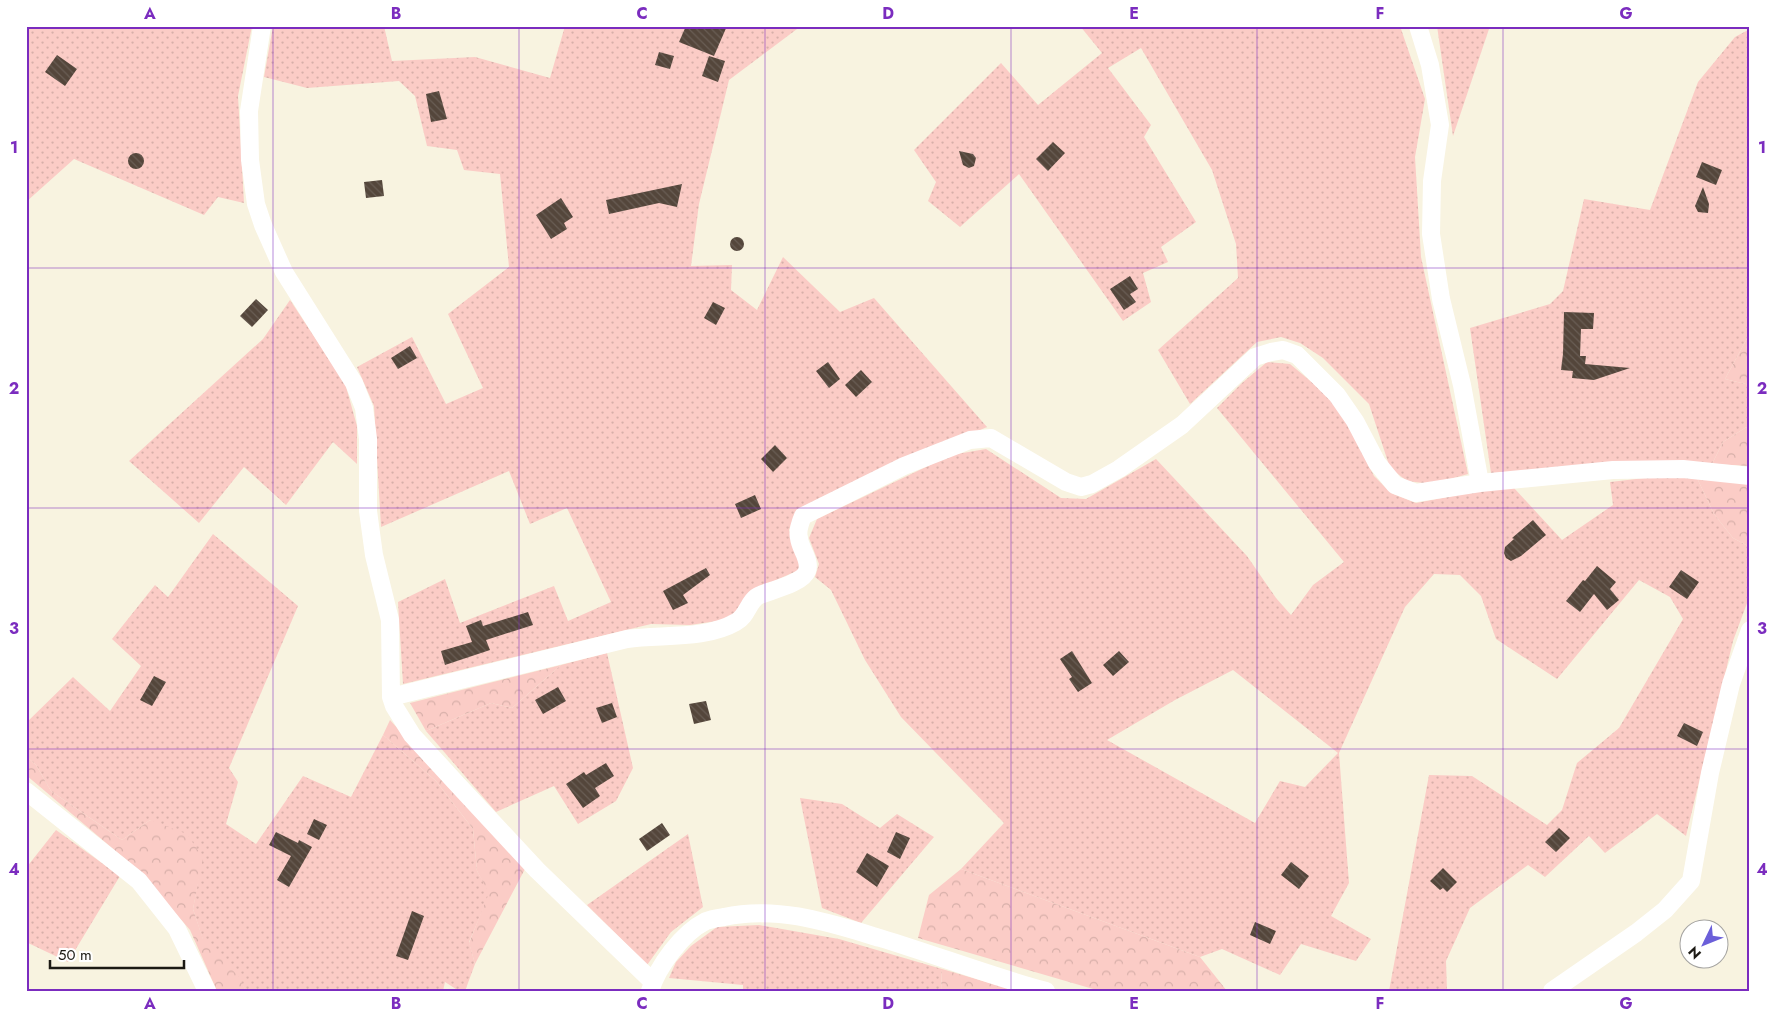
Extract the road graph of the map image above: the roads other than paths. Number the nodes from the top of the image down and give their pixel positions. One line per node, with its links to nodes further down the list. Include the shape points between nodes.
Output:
1 (262, 26): 6 (street, via 249,111 250,160 256,204 284,272 354,383 364,408 368,439 369,520 390,620)
2 (1418, 26): 4 (street, via 1430,64 1440,125 1432,181 1431,234 1441,299 1462,385)
3 (1750, 476): 4 (street, via 1683,469 1630,470)
4 (1480, 483): 6 (street, via 1416,493 1396,485 1377,463 1337,395 1297,356 1282,350 1271,352 1255,358 1182,425 1092,484 1080,487 1066,482 991,438 970,440 904,466 803,516 798,539 808,564 807,572 796,581 758,596 745,615 732,624 702,633 627,639)
5 (1750, 630): 11 (street, via 1731,684 1714,755 1691,882 1665,910 1636,933)
6 (391, 697): 8 (street, via 412,735 456,784)
7 (26, 791): 9 (street, via 139,881 177,929)
8 (651, 986): 10 (street, via 672,951 706,921 734,915 775,913 832,924)
9 (207, 991)
10 (1046, 991)
11 (1552, 991)

